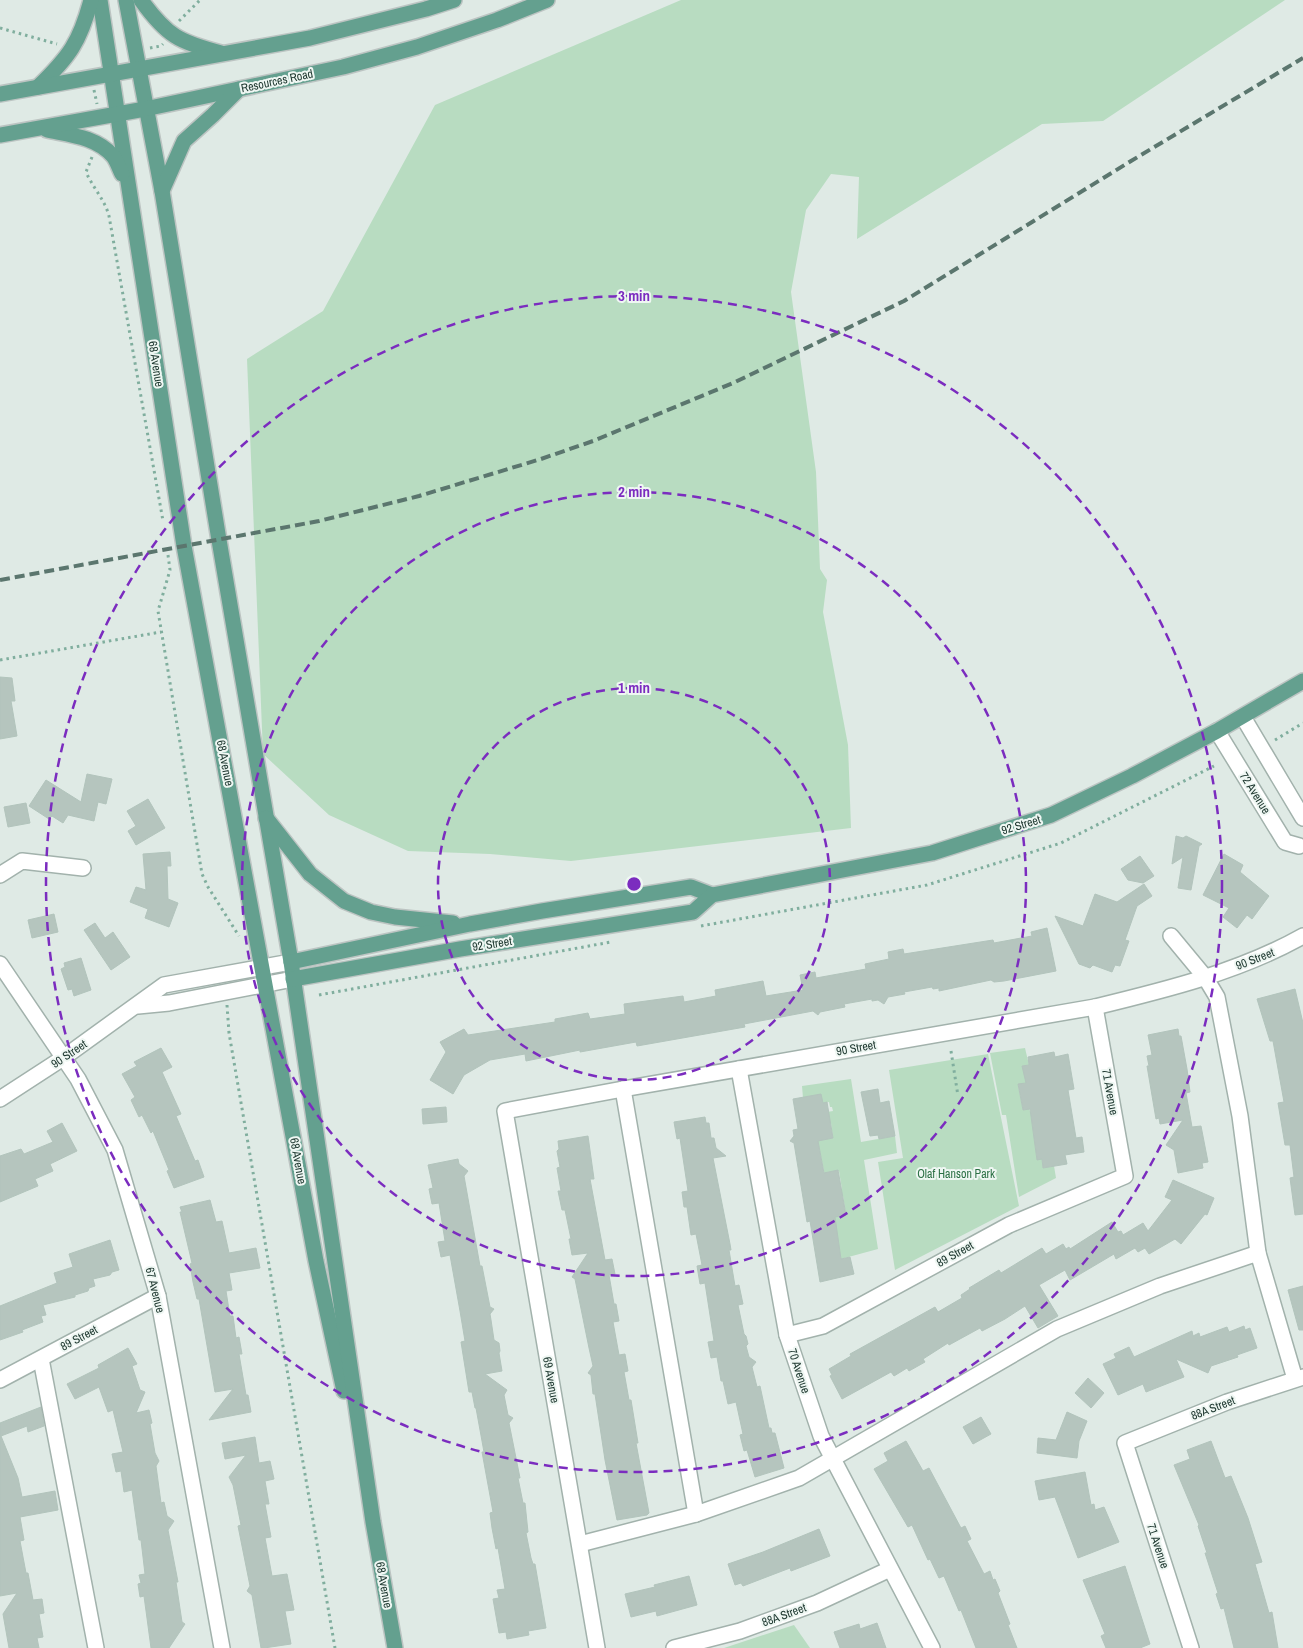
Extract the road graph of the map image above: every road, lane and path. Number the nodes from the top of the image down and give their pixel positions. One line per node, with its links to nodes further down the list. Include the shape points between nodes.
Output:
1 (91, 0): 17 (main road, via 84,26 71,50)
2 (100, 0): 15 (main road, 68 Avenue)
3 (126, 0): 14 (main road, 68 Avenue)
4 (141, 0): 13 (main road, via 170,34 195,46)
5 (200, 0): 8 (path)
6 (454, 0): 13 (main road, via 346,30)
7 (547, 0): 18 (main road, Resources Road, via 417,47 343,68)
8 (176, 24)
9 (0, 28): 11 (path)
10 (164, 42): 12 (path)
11 (66, 46)
12 (151, 48)
13 (225, 54): 14 (main road)
14 (138, 70): 15 (main road); 20 (main road, 68 Avenue)
15 (112, 74): 16 (main road); 21 (main road, 68 Avenue)
16 (92, 78): 17 (main road); 22 (path)
17 (38, 87): 19 (main road)
18 (239, 89): 20 (main road, Resources Road); 26 (main road, via 184,141)
19 (0, 94)
20 (145, 109): 21 (main road, Resources Road); 26 (main road, 68 Avenue)
21 (117, 114): 22 (main road, Resources Road); 27 (main road, 68 Avenue)
22 (99, 118): 23 (main road, Resources Road)
23 (39, 128): 24 (main road, Resources Road); 27 (main road, via 98,144 114,158)
24 (0, 135)
25 (94, 154): 28 (path, via 86,172 109,216)
26 (162, 191): 38 (main road, 68 Avenue)
27 (130, 192): 52 (main road, 68 Avenue, via 184,546)
28 (164, 530)
29 (168, 550): 30 (path, via 170,570 158,611)
30 (161, 632): 31 (path); 46 (path, via 202,874)
31 (0, 660)
32 (1303, 681): 33 (main road, 92 Street)
33 (1243, 717): 35 (main road, 92 Street); 39 (street)
34 (1303, 723): 36 (path)
35 (1217, 731): 40 (street, 72 Avenue, via 1285,842); 43 (main road, 92 Street, via 1051,815 932,853)
36 (1275, 740)
37 (1214, 766): 45 (path, via 1061,844 927,886)
38 (265, 816): 44 (main road, via 310,874 344,901 395,918); 50 (main road, 68 Avenue)
39 (1303, 818)
40 (1302, 844)
41 (83, 868): 42 (street, via 22,861)
42 (0, 875)
43 (712, 895): 44 (main road, 92 Street, via 691,887); 54 (main road, 92 Street, via 693,912)
44 (470, 924): 50 (main road, 92 Street)
45 (692, 928)
46 (239, 936)
47 (1171, 936): 53 (street)
48 (1303, 936): 53 (street, 90 Street, via 1279,949)
49 (613, 942): 56 (path)
50 (291, 962): 52 (street, 92 Street); 54 (main road, 68 Avenue)
51 (0, 964): 61 (street, 67 Avenue)
52 (263, 967): 55 (main road, 68 Avenue); 58 (street, 90 Street, via 164,985)
53 (1205, 977): 59 (street, 90 Street); 68 (street, via 1217,997 1238,1107)
54 (293, 978): 55 (street, 92 Street); 77 (main road, 68 Avenue)
55 (265, 984): 58 (street, 90 Street); 77 (main road, 68 Avenue, via 316,1261)
56 (319, 995)
57 (226, 1000): 82 (path, via 228,1032)
58 (136, 1007): 61 (street, 90 Street)
59 (1094, 1008): 62 (street, 90 Street); 67 (street, 71 Avenue)
60 (951, 1051): 64 (path)
61 (63, 1058): 65 (street, 90 Street); 69 (street, 67 Avenue, via 78,1079 115,1150)
62 (739, 1069): 63 (street, 90 Street); 70 (street, 70 Avenue)
63 (623, 1088): 66 (street, 90 Street); 76 (street)
64 (958, 1096)
65 (0, 1099)
66 (505, 1111): 78 (street, 69 Avenue)
67 (1125, 1176): 70 (street, 89 Street, via 1009,1225 823,1326)
68 (1258, 1252): 72 (street); 75 (street, via 1160,1286 1056,1329)
69 (158, 1296): 71 (street, 89 Street); 81 (street, 67 Avenue)
70 (787, 1335): 75 (street, 70 Avenue, via 821,1436)
71 (41, 1359): 73 (street, 89 Street); 80 (street)
72 (1299, 1378): 74 (street, 88A Street, via 1227,1402)
73 (0, 1380)
74 (1125, 1443): 87 (street, 71 Avenue)
75 (832, 1458): 76 (street, via 799,1478); 79 (street, 70 Avenue)
76 (696, 1514): 78 (street)
77 (373, 1522): 83 (main road, 68 Avenue)
78 (580, 1544): 84 (street, 69 Avenue)
79 (890, 1569): 85 (street, 88A Street, via 816,1603 740,1631); 86 (street, 70 Avenue)
80 (96, 1648)
81 (222, 1648)
82 (335, 1648)
83 (395, 1648)
84 (598, 1648)
85 (674, 1648)
86 (932, 1648)
87 (1191, 1648)

